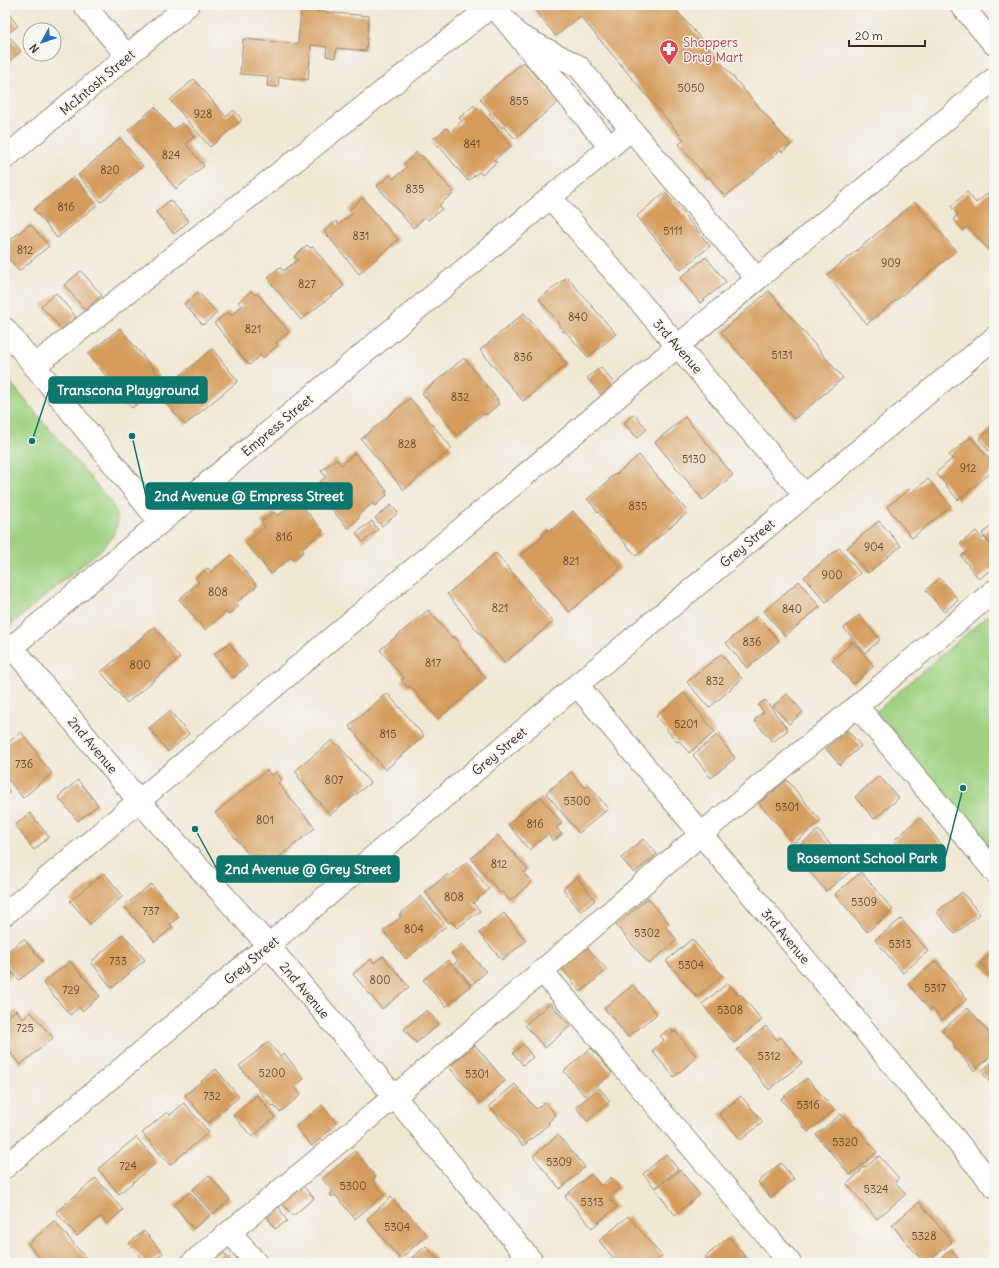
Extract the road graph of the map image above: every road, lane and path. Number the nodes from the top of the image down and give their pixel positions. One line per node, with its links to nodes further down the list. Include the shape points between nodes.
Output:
1 (84, 5): 7 (street)
2 (188, 5): 7 (street, McIntosh Street)
3 (493, 5): 5 (street); 17 (street)
4 (961, 5): 6 (street)
5 (518, 35): 9 (street, via 578,66); 10 (street)
6 (994, 44)
7 (127, 56): 11 (street, McIntosh Street)
8 (994, 79): 13 (street)
9 (630, 130): 10 (street, Empress Street); 13 (street)
10 (610, 147): 12 (street, Empress Street)
11 (5, 158)
12 (551, 198): 16 (street, 3rd Avenue); 19 (street, Empress Street)
13 (757, 279): 16 (street)
14 (5, 330): 17 (street)
15 (994, 338): 18 (street, Grey Street)
16 (678, 346): 18 (street, 3rd Avenue); 24 (street)
17 (34, 366): 19 (street)
18 (805, 495): 22 (street, Grey Street)
19 (160, 522): 21 (street, Empress Street)
20 (994, 590): 23 (street)
21 (9, 650): 24 (street, 2nd Avenue)
22 (577, 685): 25 (street, 3rd Avenue); 28 (street, Grey Street)
23 (857, 706): 25 (street); 26 (street)
24 (139, 801): 27 (street); 28 (street, 2nd Avenue)
25 (701, 834): 29 (street); 32 (street, 3rd Avenue)
26 (994, 871)
27 (5, 914)
28 (268, 945): 30 (street, 2nd Avenue); 31 (street, Grey Street)
29 (542, 971): 30 (street); 37 (street)
30 (394, 1097): 33 (street); 36 (street, 2nd Avenue)
31 (5, 1166)
32 (994, 1186)
33 (230, 1232): 34 (street); 35 (street)
34 (192, 1263)
35 (256, 1263)
36 (533, 1263)
37 (790, 1263)

